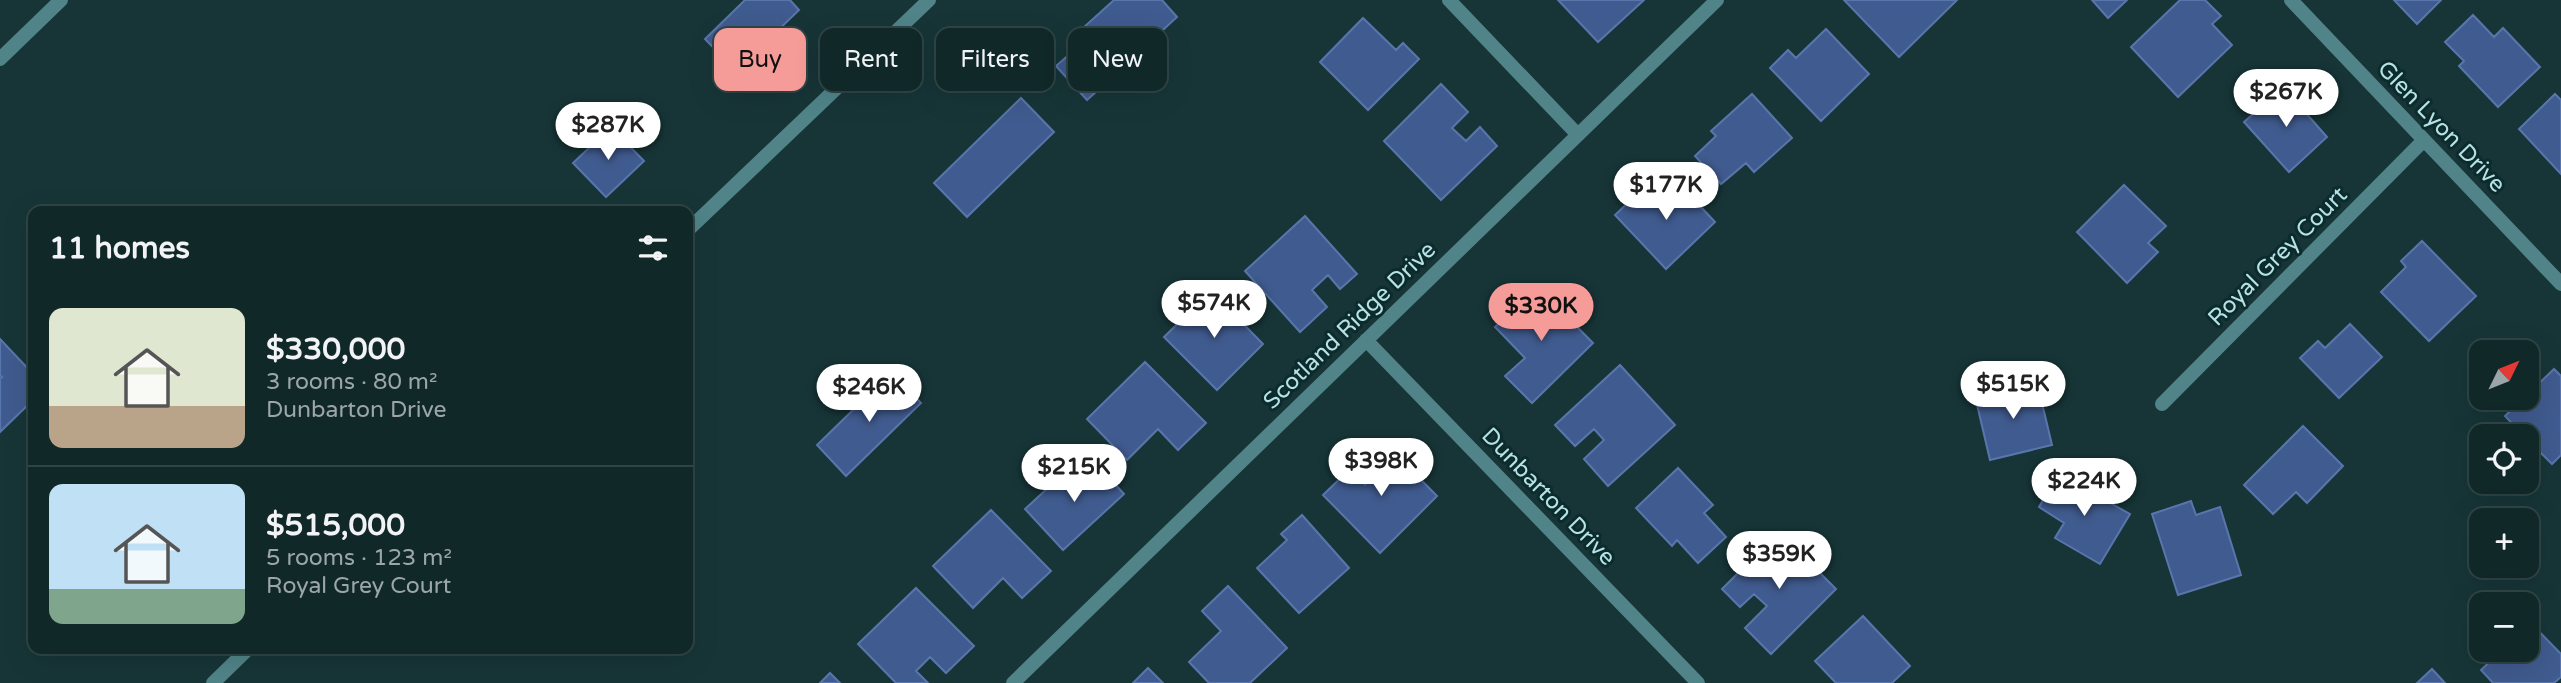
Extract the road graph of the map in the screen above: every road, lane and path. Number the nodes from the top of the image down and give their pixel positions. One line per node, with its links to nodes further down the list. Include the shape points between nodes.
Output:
1 (61, 0): 6 (street)
2 (929, 0): 9 (street)
3 (1449, 0): 7 (street)
4 (1717, 0): 7 (street, Scotland Ridge Drive)
5 (2291, 0): 8 (street, Glen Lyon Drive)
6 (0, 59)
7 (1577, 135): 11 (street, Scotland Ridge Drive)
8 (2424, 140): 10 (street, Glen Lyon Drive); 12 (street, Royal Grey Court)
9 (693, 225)
10 (2561, 284)
11 (1366, 340): 15 (street, Scotland Ridge Drive); 16 (street, Dunbarton Drive)
12 (2162, 404)
13 (243, 654): 14 (street)
14 (213, 683)
15 (1013, 683)
16 (1698, 683)

